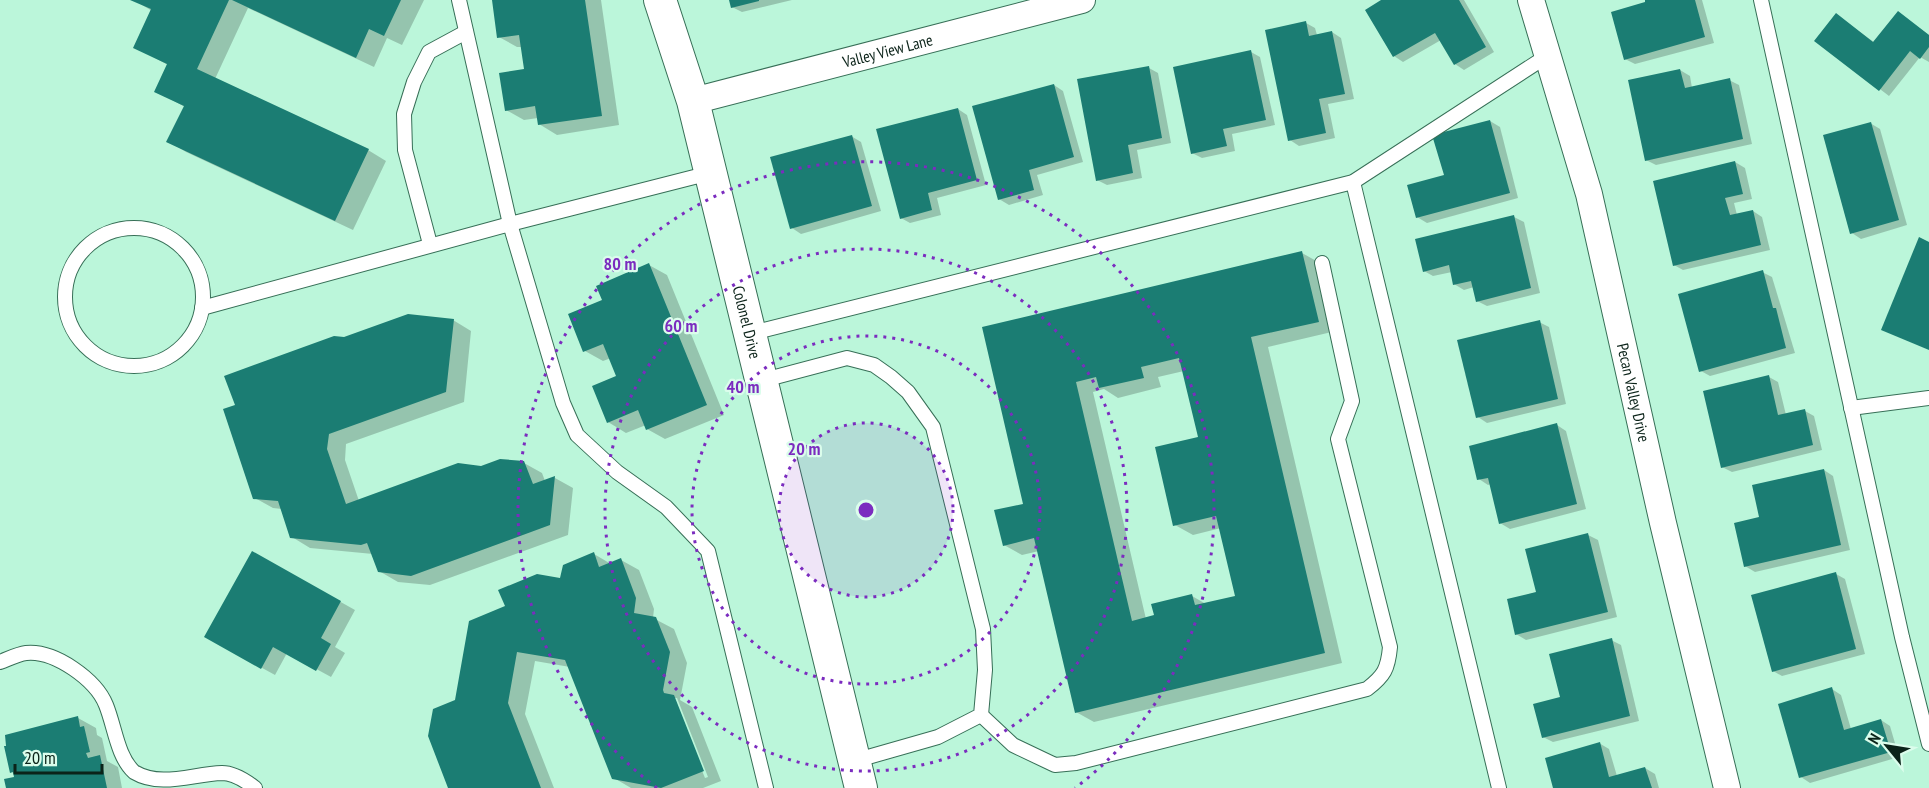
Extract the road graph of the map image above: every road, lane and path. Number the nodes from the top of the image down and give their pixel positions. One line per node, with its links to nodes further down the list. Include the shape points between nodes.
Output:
1 (459, 0): 6 (lane)
2 (660, 0): 8 (street, Colonel Drive)
3 (1082, 0): 8 (street, Valley View Lane)
4 (1531, 0): 7 (street, Pecan Valley Drive)
5 (1761, 0): 18 (lane)
6 (466, 32): 11 (lane); 12 (lane, via 429,52 404,114 405,150)
7 (1548, 56): 10 (lane); 26 (street, Pecan Valley Drive, via 1588,194)
8 (693, 101): 9 (street, Colonel Drive)
9 (710, 173): 11 (lane); 15 (street, Colonel Drive)
10 (1353, 182): 15 (lane); 25 (lane)
11 (510, 224): 12 (lane); 24 (lane, via 563,404 578,435 617,472 666,507 708,551)
12 (430, 244): 14 (lane)
13 (1322, 263): 20 (lane, via 1352,401 1338,439 1390,647 1382,678 1367,689 1076,763 1055,765 1013,745)
14 (202, 308): 14 (lane, via 202,285 194,263 180,245 139,228 117,230 96,239 69,274 65,296 68,318 78,339 95,355 116,364 139,367 161,361 181,349 195,330)
15 (748, 334): 16 (street, Colonel Drive)
16 (760, 381): 20 (lane, via 847,358 874,365 908,392 933,427 983,629); 22 (street, Colonel Drive)
17 (1929, 398): 18 (lane)
18 (1851, 408): 21 (lane)
19 (0, 662): 23 (lane, via 27,653 50,657 72,667 102,694 124,760 149,781 163,784 224,773)
20 (981, 716): 22 (lane)
21 (1929, 744)
22 (857, 775)
23 (255, 788)
24 (766, 788)
25 (1499, 788)
26 (1727, 788)

